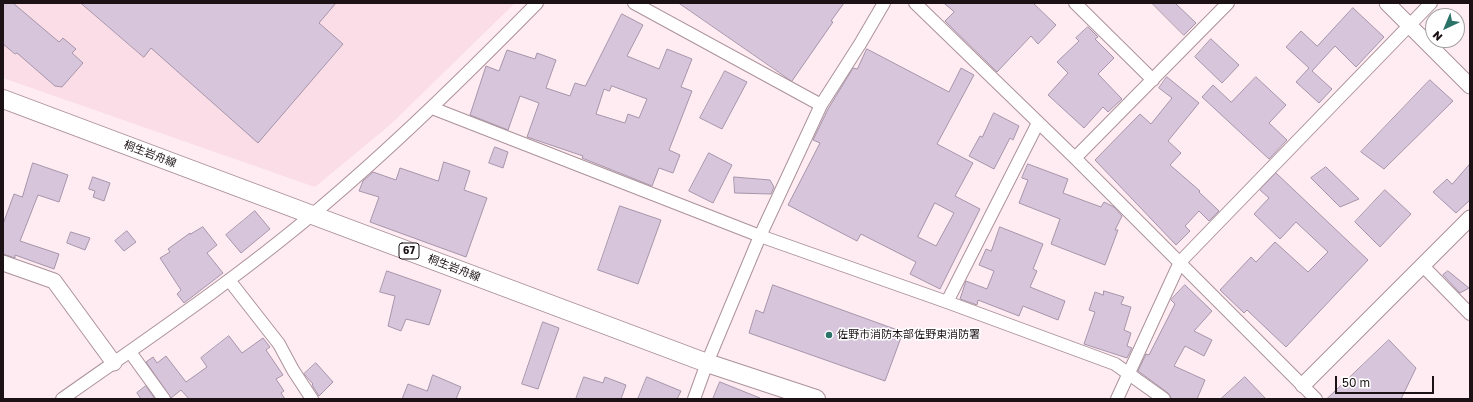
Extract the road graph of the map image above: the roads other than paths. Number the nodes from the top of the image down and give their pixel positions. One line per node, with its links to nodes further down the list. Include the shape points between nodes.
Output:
1 (537, 3): 14 (street)
2 (634, 3): 13 (street)
3 (884, 3): 13 (street)
4 (915, 3): 15 (street)
5 (1075, 3): 10 (street)
6 (1228, 3): 10 (street)
7 (1387, 3): 9 (street)
8 (1431, 3): 9 (street)
9 (1409, 25): 11 (street); 20 (street)
10 (1153, 80): 16 (street)
11 (1470, 86)
12 (3, 99): 17 (main road, 桐生岩舟線 / 67)
13 (821, 105): 19 (street)
14 (432, 108): 17 (street); 19 (street)
15 (1038, 123): 16 (street); 24 (street)
16 (1075, 158): 20 (street)
17 (312, 215): 23 (street); 28 (main road, 桐生岩舟線 / 67)
18 (1470, 218): 22 (street)
19 (760, 236): 24 (street); 28 (street)
20 (1180, 262): 29 (street); 30 (street)
21 (3, 263): 27 (street, via 54,281)
22 (1423, 266): 25 (street); 30 (street)
23 (229, 280): 26 (street); 33 (street, via 279,344)
24 (947, 302): 29 (street, via 1116,364)
25 (1470, 314)
26 (130, 352): 27 (street); 32 (street)
27 (114, 363): 31 (street)
28 (707, 363): 34 (street); 35 (main road, 桐生岩舟線 / 67)
29 (1129, 374): 36 (street); 37 (street)
30 (1303, 385): 38 (street)
31 (62, 399)
32 (164, 399)
33 (312, 399)
34 (694, 399)
35 (816, 399)
36 (1117, 399)
37 (1164, 399)
38 (1316, 399)

